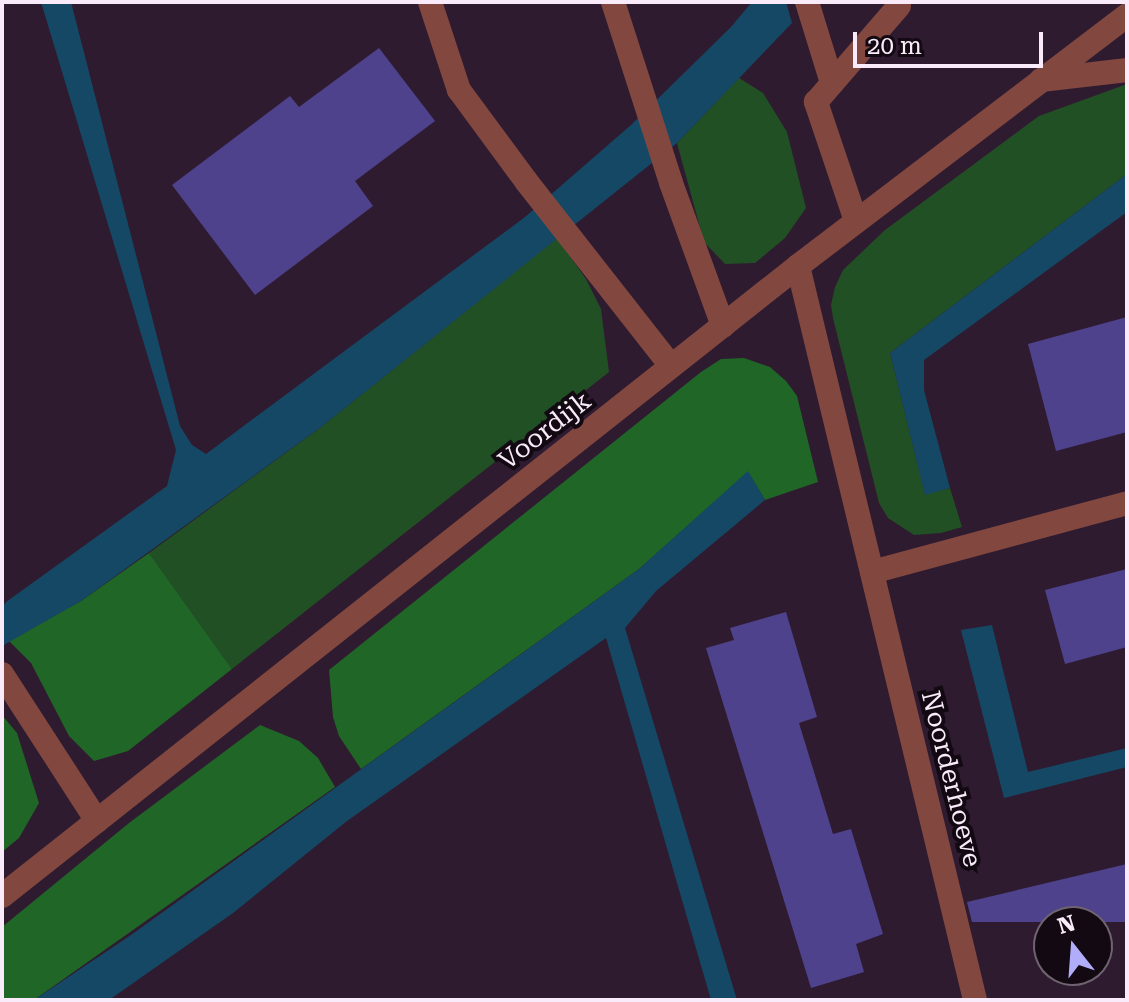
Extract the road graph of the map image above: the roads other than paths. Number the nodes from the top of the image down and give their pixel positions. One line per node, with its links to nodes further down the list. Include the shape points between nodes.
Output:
1 (430, 2): 12 (street, via 459,90)
2 (613, 2): 11 (street)
3 (807, 2): 8 (street)
4 (899, 6): 8 (street)
5 (1127, 15): 7 (street, Voordijk)
6 (1127, 70): 7 (street)
7 (1038, 80): 9 (street, Voordijk)
8 (832, 83): 9 (street, via 816,102)
9 (856, 221): 10 (street, Voordijk)
10 (798, 266): 11 (street, Voordijk); 14 (street, Noorderhoeve)
11 (723, 326): 12 (street, Voordijk)
12 (671, 366): 16 (street, Voordijk)
13 (1127, 503): 14 (street)
14 (872, 572): 18 (street, Noorderhoeve)
15 (2, 674): 16 (street)
16 (97, 821): 17 (street, Voordijk)
17 (2, 896)
18 (975, 1000)

